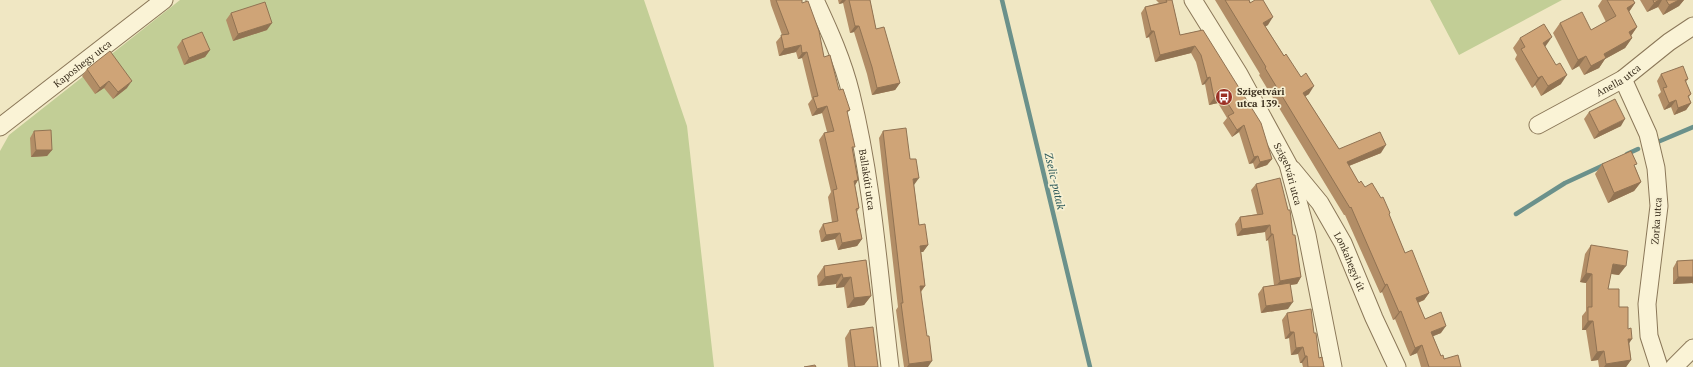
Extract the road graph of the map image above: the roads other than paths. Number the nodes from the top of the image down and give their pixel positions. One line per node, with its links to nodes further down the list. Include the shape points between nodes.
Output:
1 (164, 0): 7 (street, Kaposhegy utca)
2 (815, 0): 10 (street, Ballakúti utca, via 833,41 850,93 868,178)
3 (1193, 0): 8 (street, Szigetvári utca, via 1239,74)
4 (1693, 26): 5 (street, Anella utca)
5 (1623, 79): 6 (street, Anella utca); 13 (street, Zorka utca, via 1648,134 1656,168 1659,206 1647,304 1649,336)
6 (1538, 125)
7 (0, 127)
8 (1288, 164): 11 (street, Szigetvári utca, via 1307,235); 12 (street, Lonkahegyi út, via 1320,204 1344,243)
9 (1693, 348): 14 (street)
10 (890, 367)
11 (1333, 367)
12 (1397, 367)
13 (1659, 367)
14 (1674, 367)

